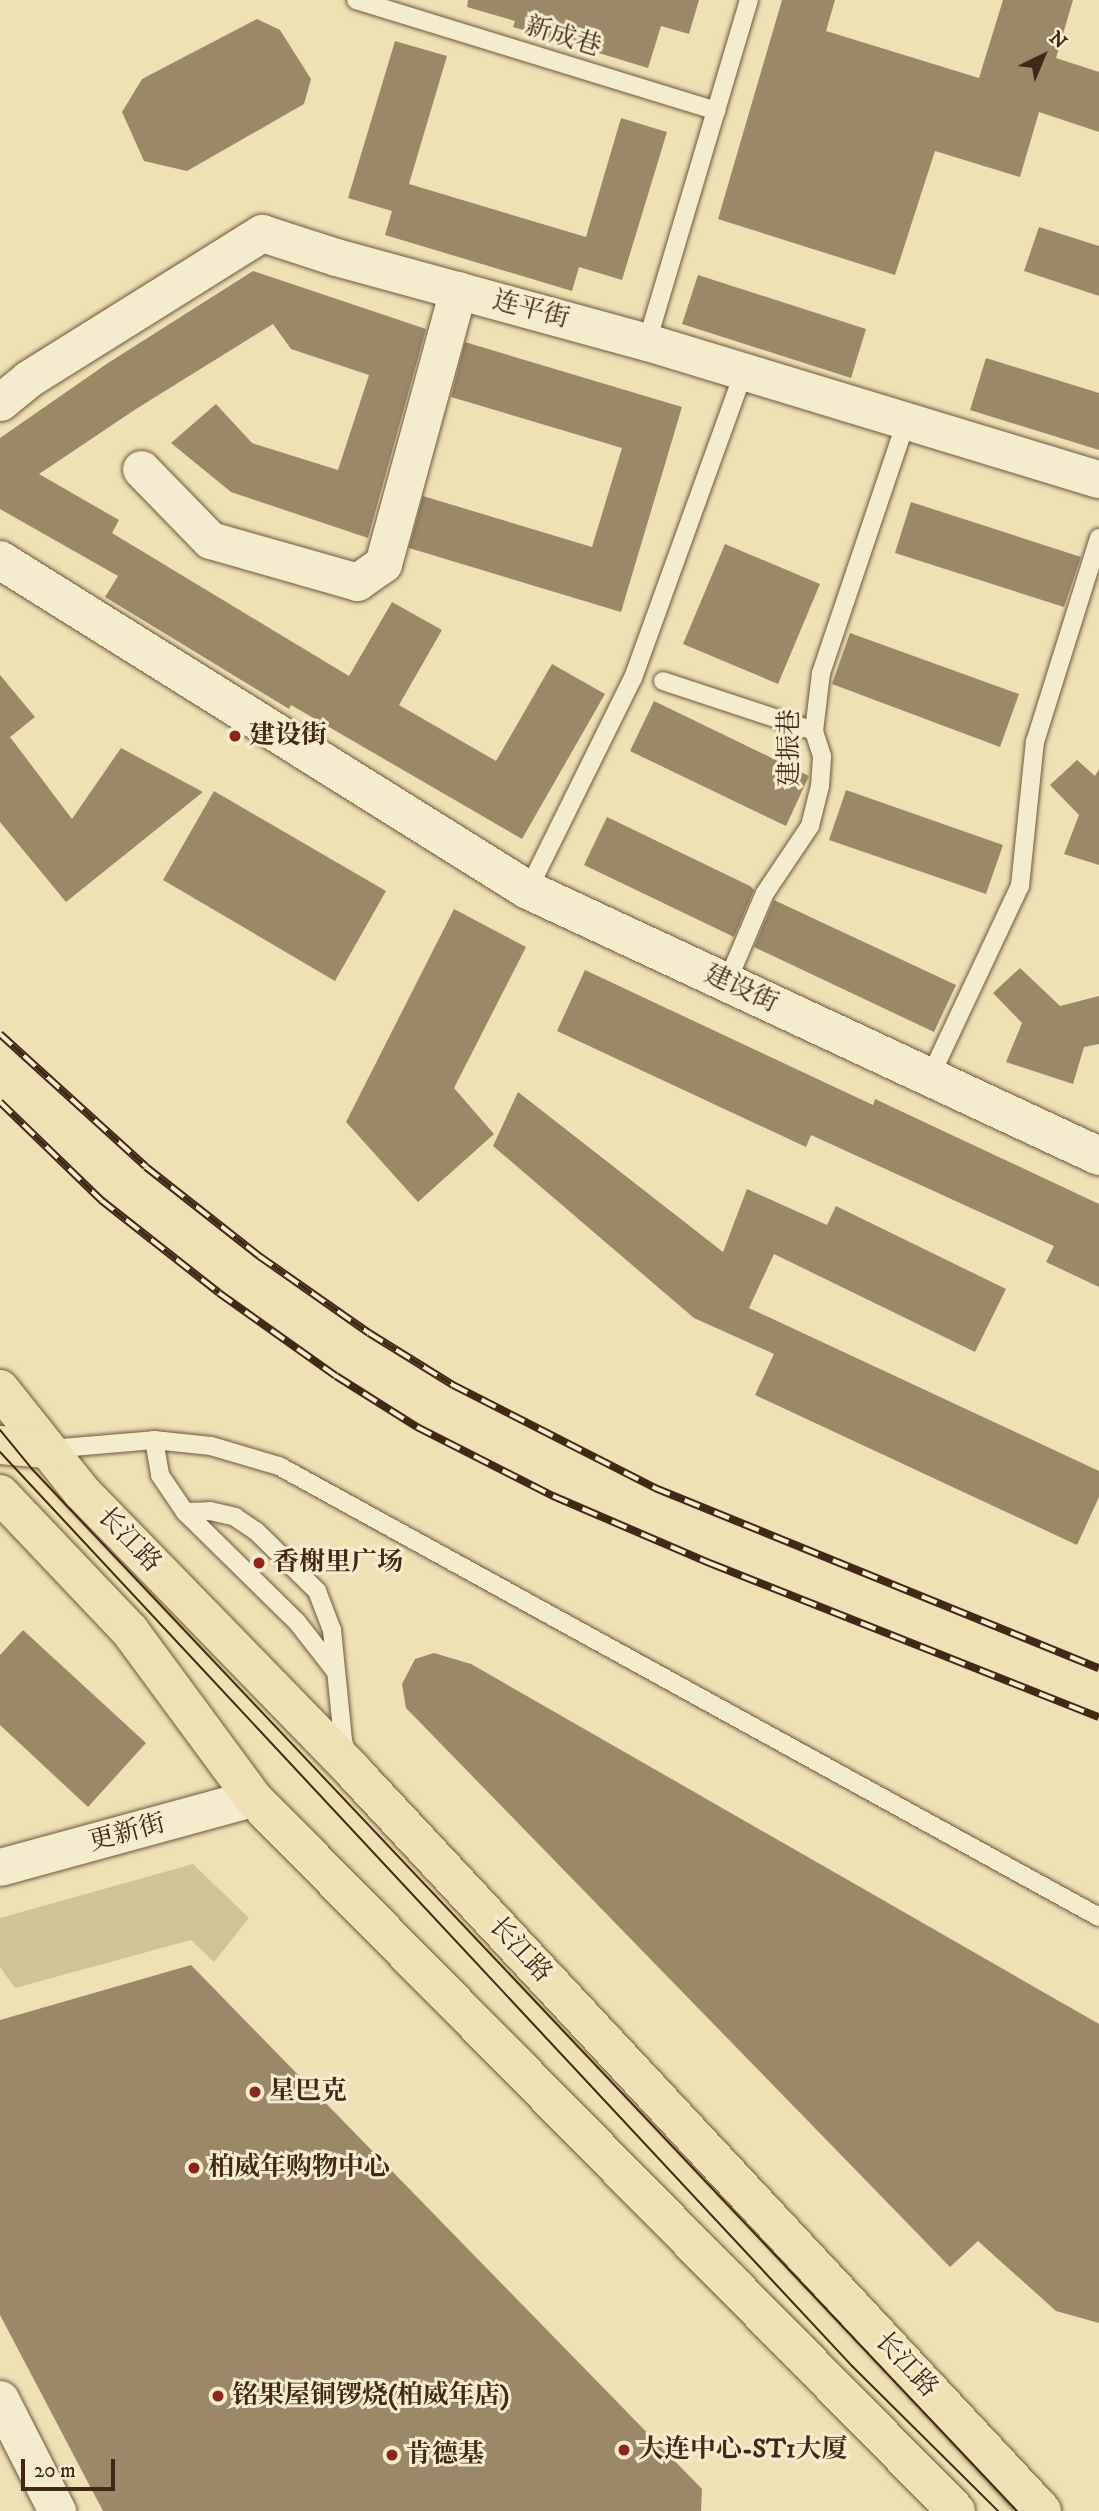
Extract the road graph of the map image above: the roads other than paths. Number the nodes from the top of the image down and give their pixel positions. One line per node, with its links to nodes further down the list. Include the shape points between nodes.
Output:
1 (356, 0): 3 (lane, 新成巷)
2 (749, 0): 3 (lane)
3 (716, 111): 5 (lane)
4 (458, 290): 5 (street, 连平街); 7 (street, 连平街, via 262,233); 9 (street, via 383,564 356,582 210,540)
5 (647, 342): 6 (street, 连平街)
6 (744, 372): 8 (street, 连平街); 15 (lane, via 633,678)
7 (0, 402)
8 (906, 422): 10 (street, 连平街); 14 (lane, 建振巷, via 821,673)
9 (141, 469)
10 (1099, 480)
11 (1099, 538): 17 (lane, via 1035,742 1020,886)
12 (0, 560): 15 (main road, 建设街)
13 (663, 681): 14 (lane)
14 (814, 731): 16 (lane, 建振巷, via 822,756 810,826 765,893)
15 (528, 890): 16 (main road, 建设街)
16 (727, 982): 17 (main road, 建设街)
17 (930, 1077): 18 (main road, 建设街)
18 (1099, 1156)
19 (0, 1388): 22 (main road, 长江路)
20 (154, 1440): 22 (lane); 24 (lane, via 160,1475); 30 (lane, via 211,1446 279,1466)
21 (0, 1445): 22 (main road)
22 (46, 1449): 27 (main road, 长江路, via 82,1492)
23 (0, 1494): 25 (main road)
24 (185, 1512): 26 (lane, via 297,1622); 26 (lane, via 235,1517 256,1531 317,1591 332,1630)
25 (13, 1516): 28 (main road, via 130,1631)
26 (337, 1672): 27 (lane, via 343,1741)
27 (352, 1771): 34 (main road, 长江路)
28 (253, 1798): 29 (street, 更新街); 33 (main road)
29 (0, 1867)
30 (1099, 1917)
31 (0, 2399): 32 (street)
32 (57, 2511)
33 (957, 2511)
34 (1042, 2511)

